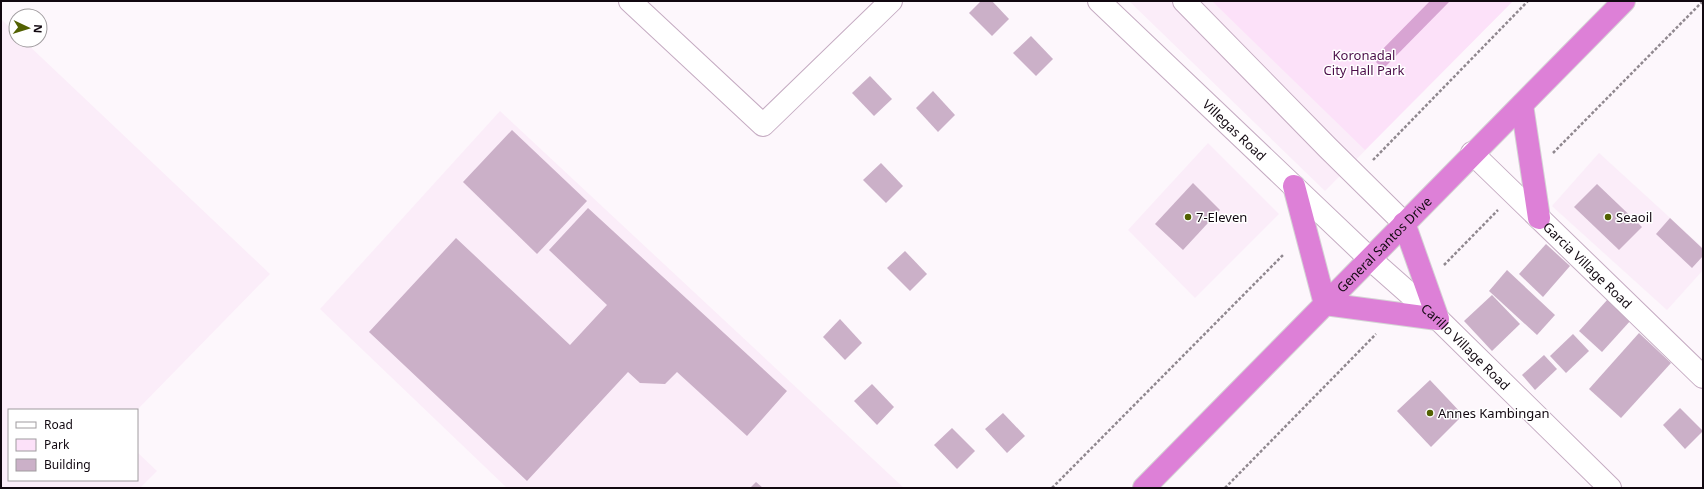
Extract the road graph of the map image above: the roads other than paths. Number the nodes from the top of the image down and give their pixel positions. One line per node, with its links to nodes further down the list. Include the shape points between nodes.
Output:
1 (630, 1): 2 (street, via 763,125)
2 (891, 1)
3 (1099, 1): 8 (street, Villegas Road)
4 (1184, 1): 10 (street)
5 (1624, 1): 6 (highway, General Santos Drive)
6 (1522, 105): 7 (highway, General Santos Drive); 9 (highway)
7 (1472, 153): 9 (street, Garcia Village Road); 10 (highway, General Santos Drive)
8 (1294, 186): 11 (street, Villegas Road); 12 (highway)
9 (1539, 218): 14 (street, Garcia Village Road)
10 (1404, 223): 11 (highway, General Santos Drive); 13 (highway)
11 (1370, 258): 12 (highway, General Santos Drive); 13 (street, Carillo Village Road)
12 (1325, 304): 13 (highway); 15 (highway, General Santos Drive)
13 (1438, 319): 16 (street, Carillo Village Road)
14 (1703, 377)
15 (1144, 488)
16 (1610, 488)

